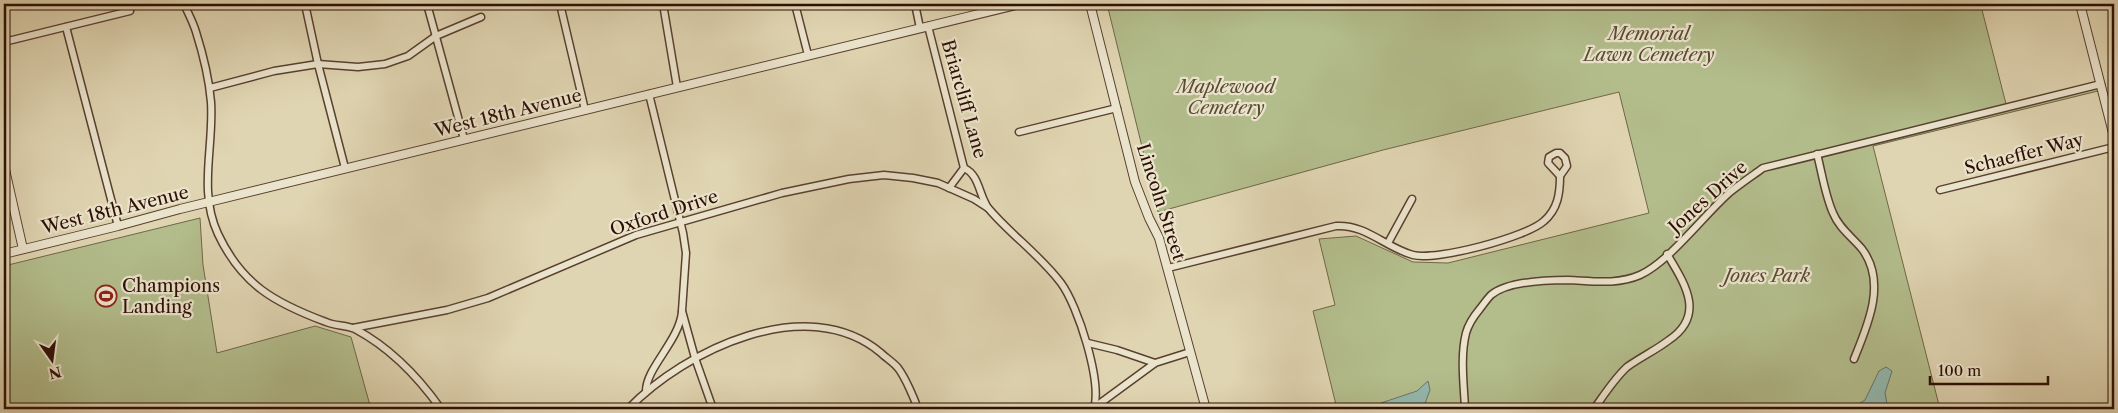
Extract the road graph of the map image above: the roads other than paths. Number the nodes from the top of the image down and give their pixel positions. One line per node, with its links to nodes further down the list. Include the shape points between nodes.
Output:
1 (128, 4): 13 (street, via 130,12)
2 (184, 4): 20 (street, via 196,31)
3 (305, 4): 18 (street)
4 (427, 4): 15 (street)
5 (560, 4): 24 (street)
6 (663, 4): 21 (street)
7 (796, 4): 17 (street)
8 (915, 4): 14 (street, Briarcliff Lane)
9 (1018, 4): 14 (street, West 18th Avenue)
10 (1090, 4): 23 (street, Lincoln Street)
11 (2080, 4): 19 (street)
12 (481, 17): 15 (street)
13 (66, 27): 16 (street); 40 (street)
14 (924, 27): 17 (street, West 18th Avenue); 32 (street, Briarcliff Lane)
15 (436, 36): 18 (street, via 408,56 385,64 358,67); 27 (street)
16 (4, 42)
17 (808, 55): 21 (street, West 18th Avenue)
18 (318, 64): 20 (street); 31 (street)
19 (2101, 84): 26 (street); 29 (street, Jones Drive)
20 (210, 88): 37 (street, via 212,136)
21 (677, 88): 22 (street, West 18th Avenue)
22 (649, 94): 24 (street, West 18th Avenue); 39 (street)
23 (1116, 108): 25 (street); 45 (street, Lincoln Street, via 1135,182 1160,238)
24 (585, 110): 27 (street, West 18th Avenue)
25 (1019, 132)
26 (2114, 137)
27 (464, 139): 31 (street, West 18th Avenue)
28 (2114, 148): 35 (street, Schaeffer Way)
29 (1817, 154): 44 (street, Jones Drive, via 1763,168 1730,192); 51 (street, via 1833,215 1862,250 1875,279 1874,296)
30 (4, 165): 42 (street)
31 (345, 168): 37 (street, West 18th Avenue)
32 (964, 168): 34 (street); 38 (street, Briarcliff Lane, via 972,174)
33 (1560, 176): 41 (street, via 1554,210 1534,229 1518,236 1432,257 1414,255)
34 (949, 188): 38 (street, Oxford Drive); 39 (street, Oxford Drive, via 938,183 884,174 782,193)
35 (1940, 190)
36 (1412, 199): 41 (street)
37 (208, 202): 40 (street, West 18th Avenue); 47 (street, via 217,233 233,260 254,285 284,305 328,323)
38 (988, 208): 48 (street, Briarcliff Lane, via 1062,284)
39 (682, 221): 46 (street, via 686,253); 47 (street, Oxford Drive, via 636,235 488,298 429,315)
40 (118, 226): 42 (street, West 18th Avenue)
41 (1388, 243): 45 (street, via 1349,225 1336,226)
42 (23, 249): 43 (street, West 18th Avenue)
43 (4, 254)
44 (1667, 254): 60 (street, Jones Drive, via 1651,268 1626,280 1526,282 1491,295 1466,332 1463,352); 61 (street, via 1685,286 1690,303 1685,327 1627,368)
45 (1168, 268): 49 (street, Lincoln Street)
46 (682, 311): 50 (street); 53 (street, via 671,344 649,375)
47 (353, 328): 55 (street, via 387,351)
48 (1088, 343): 52 (street); 54 (street, Briarcliff Lane)
49 (1190, 352): 52 (street); 59 (street, Lincoln Street)
50 (696, 358): 53 (street); 57 (street); 58 (street, via 777,328 806,326 834,330 864,341 898,368)
51 (1854, 359)
52 (1155, 363): 54 (street)
53 (646, 391): 56 (street)
54 (1094, 408)
55 (440, 409)
56 (628, 409)
57 (713, 409)
58 (918, 409)
59 (1206, 409)
60 (1465, 409)
61 (1594, 409)

